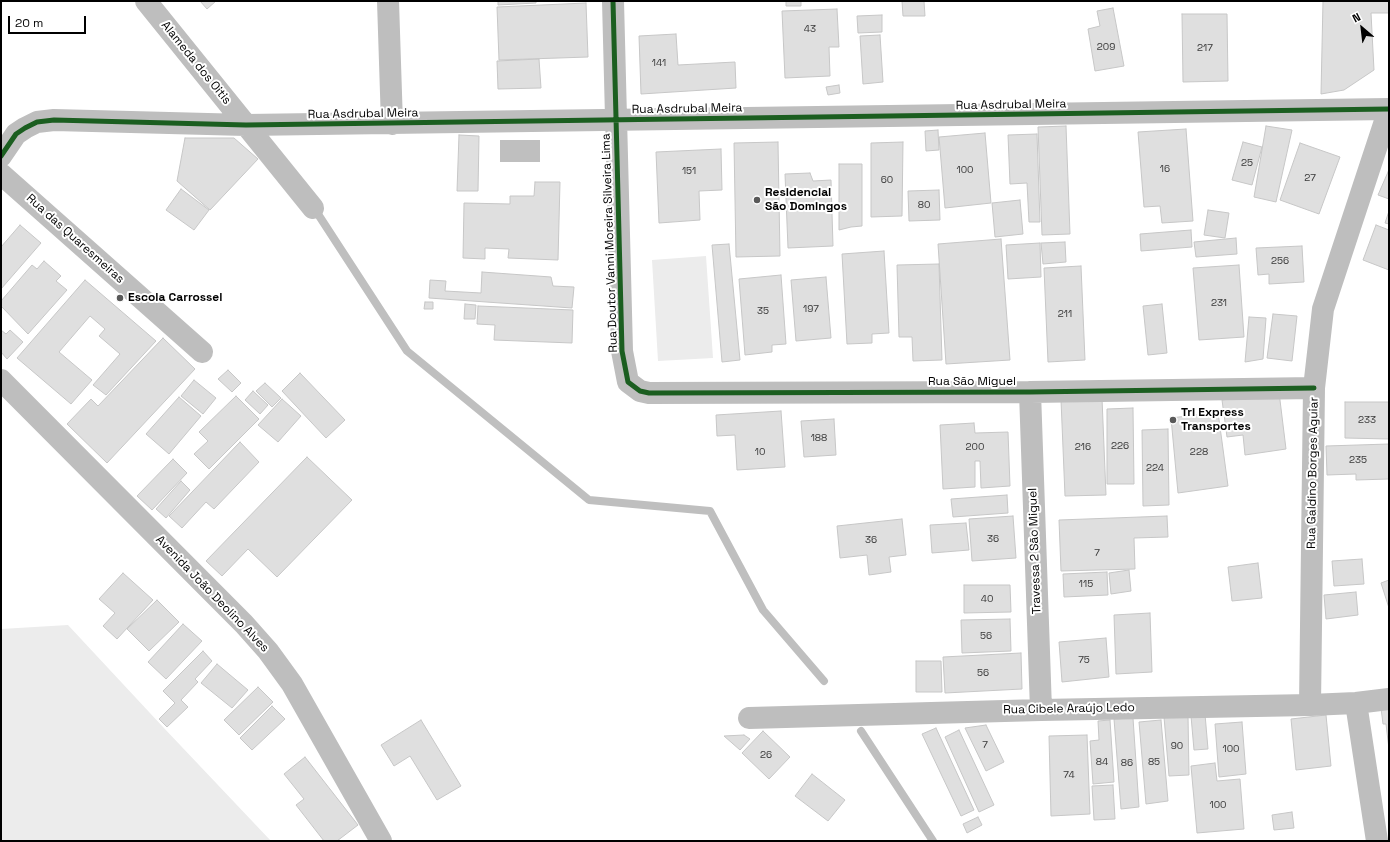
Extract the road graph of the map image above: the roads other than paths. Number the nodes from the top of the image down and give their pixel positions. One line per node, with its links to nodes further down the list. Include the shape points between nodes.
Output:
1 (146, 1): 7 (street, Alameda dos Oitis)
2 (388, 1): 6 (street)
3 (613, 1): 5 (street, Rua Doutor Vanni Moreira Silveira Lima)
4 (1389, 109): 5 (street, Rua Asdrubal Meira); 14 (street, Rua Galdino Borges Aguiar, via 1323,309)
5 (616, 120): 6 (street, Rua Asdrubal Meira); 13 (street, Rua Doutor Vanni Moreira Silveira Lima, via 622,351 625,373)
6 (392, 124): 7 (street, Rua Asdrubal Meira)
7 (246, 125): 8 (street, Rua Asdrubal Meira, via 54,120 37,122 16,134); 10 (street, Alameda dos Oitis)
8 (1, 156)
9 (1, 174): 11 (street, Rua das Quaresmeiras)
10 (314, 208)
11 (202, 352)
12 (1, 380): 21 (street, Avenida João Deolino Alves, via 268,651 292,684)
13 (632, 386): 15 (street, Rua São Miguel, via 649,393)
14 (1314, 388): 15 (street, Rua São Miguel); 18 (street, Rua Galdino Borges Aguiar)
15 (1030, 392): 19 (street, Travessa 2 São Miguel)
16 (1389, 699): 17 (street, Rua Cibele Araújo Ledo)
17 (1356, 703): 18 (street, Rua Cibele Araújo Ledo); 22 (street)
18 (1310, 705): 19 (street, Rua Cibele Araújo Ledo)
19 (1041, 710): 20 (street, Rua Cibele Araújo Ledo)
20 (749, 718)
21 (381, 841)
22 (1377, 841)

